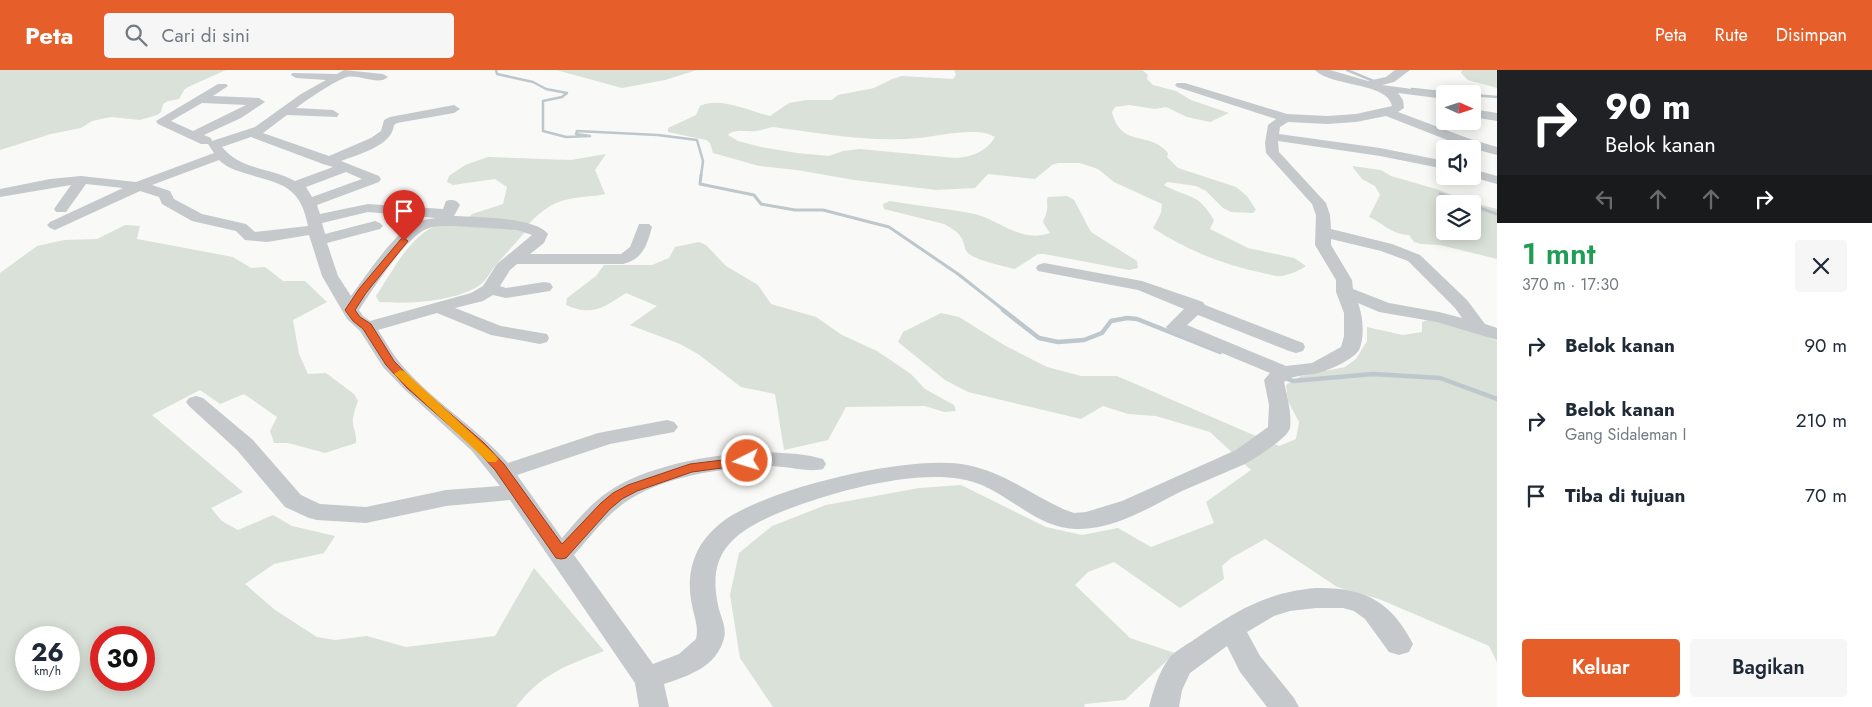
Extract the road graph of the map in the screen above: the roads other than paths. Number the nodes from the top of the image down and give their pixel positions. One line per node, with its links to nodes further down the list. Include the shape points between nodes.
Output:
1 (1320, 70): 6 (street)
2 (1405, 70): 6 (street, via 1390,80)
3 (347, 74): 4 (street); 5 (street); 15 (street, via 305,96)
4 (296, 75)
5 (383, 77)
6 (1374, 84): 9 (street); 12 (street)
7 (1181, 85): 20 (street)
8 (222, 86): 10 (street)
9 (1436, 94)
10 (199, 99): 13 (street, via 259,102); 24 (street, via 162,121)
11 (1426, 105): 14 (street)
12 (1398, 106): 20 (street, via 1376,116 1327,120); 23 (street)
13 (252, 107): 15 (street); 24 (street)
14 (1436, 107)
15 (287, 110): 17 (street); 22 (street)
16 (454, 110): 28 (street, via 394,120 388,123 382,138)
17 (333, 114)
18 (1481, 114): 19 (street)
19 (1497, 117)
20 (1286, 118): 25 (street, via 1274,125)
21 (1450, 130): 23 (street)
22 (252, 133): 26 (street); 28 (street)
23 (1440, 133): 27 (street)
24 (194, 135): 26 (street)
25 (1274, 137): 29 (street); 48 (street, via 1273,153 1319,203 1323,215)
26 (217, 150): 38 (street); 39 (street, via 236,166)
27 (1497, 151)
28 (328, 161): 31 (street)
29 (1436, 163)
30 (1481, 166): 32 (street)
31 (346, 167): 39 (street); 44 (street, via 377,180)
32 (1497, 167)
33 (45, 172): 37 (street)
34 (1481, 176): 36 (street)
35 (82, 180): 37 (street); 38 (street); 42 (street)
36 (1497, 180)
37 (36, 186): 40 (street)
38 (136, 186): 44 (street, via 165,194 167,201 197,218 241,227 251,237 267,237); 45 (street)
39 (296, 186): 44 (street)
40 (5, 192): 41 (street)
41 (0, 207)
42 (62, 209)
43 (446, 214): 44 (street, via 368,208); 49 (street, via 473,222 534,229 540,236 538,240); 56 (street, via 413,231)
44 (315, 223): 46 (street); 56 (street, via 330,276)
45 (55, 225)
46 (375, 226)
47 (644, 227): 49 (street, via 637,250 623,259)
48 (1322, 232): 53 (street, via 1323,245 1344,280); 58 (street, via 1386,247 1414,258 1461,304)
49 (512, 258): 52 (street)
50 (1044, 268): 54 (street, via 1142,286)
51 (544, 286): 52 (street, via 506,293)
52 (490, 289): 55 (street, via 470,300)
53 (1345, 292): 58 (street, via 1385,308); 62 (street, via 1353,313 1350,349 1316,368)
54 (1197, 306): 61 (street); 62 (street, via 1174,327)
55 (436, 307): 57 (street); 60 (street, via 497,331)
56 (350, 310): 57 (street)
57 (367, 327): 66 (street, via 411,386 480,446)
58 (1479, 328): 59 (street)
59 (1497, 334)
60 (540, 338)
61 (1296, 347)
62 (1279, 375): 71 (street, via 1279,429 1244,455 1100,518 1082,521 1063,519 986,478 925,469 830,489 758,512 725,533 706,555 700,583 711,630 709,642 691,662)
63 (196, 402): 67 (street, via 245,445 293,501 317,512 366,516 446,498)
64 (667, 427): 66 (street, via 606,438)
65 (816, 464): 68 (street, via 795,459 728,462 668,474 618,496)
66 (503, 472): 67 (street)
67 (516, 492): 68 (street)
68 (561, 554): 71 (street)
69 (1232, 628): 70 (street, via 1269,606 1294,600 1352,599 1376,614); 73 (street, via 1180,665); 74 (street, via 1250,664)
70 (1399, 644)
71 (647, 678): 72 (street)
72 (654, 707)
73 (1164, 707)
74 (1284, 707)

